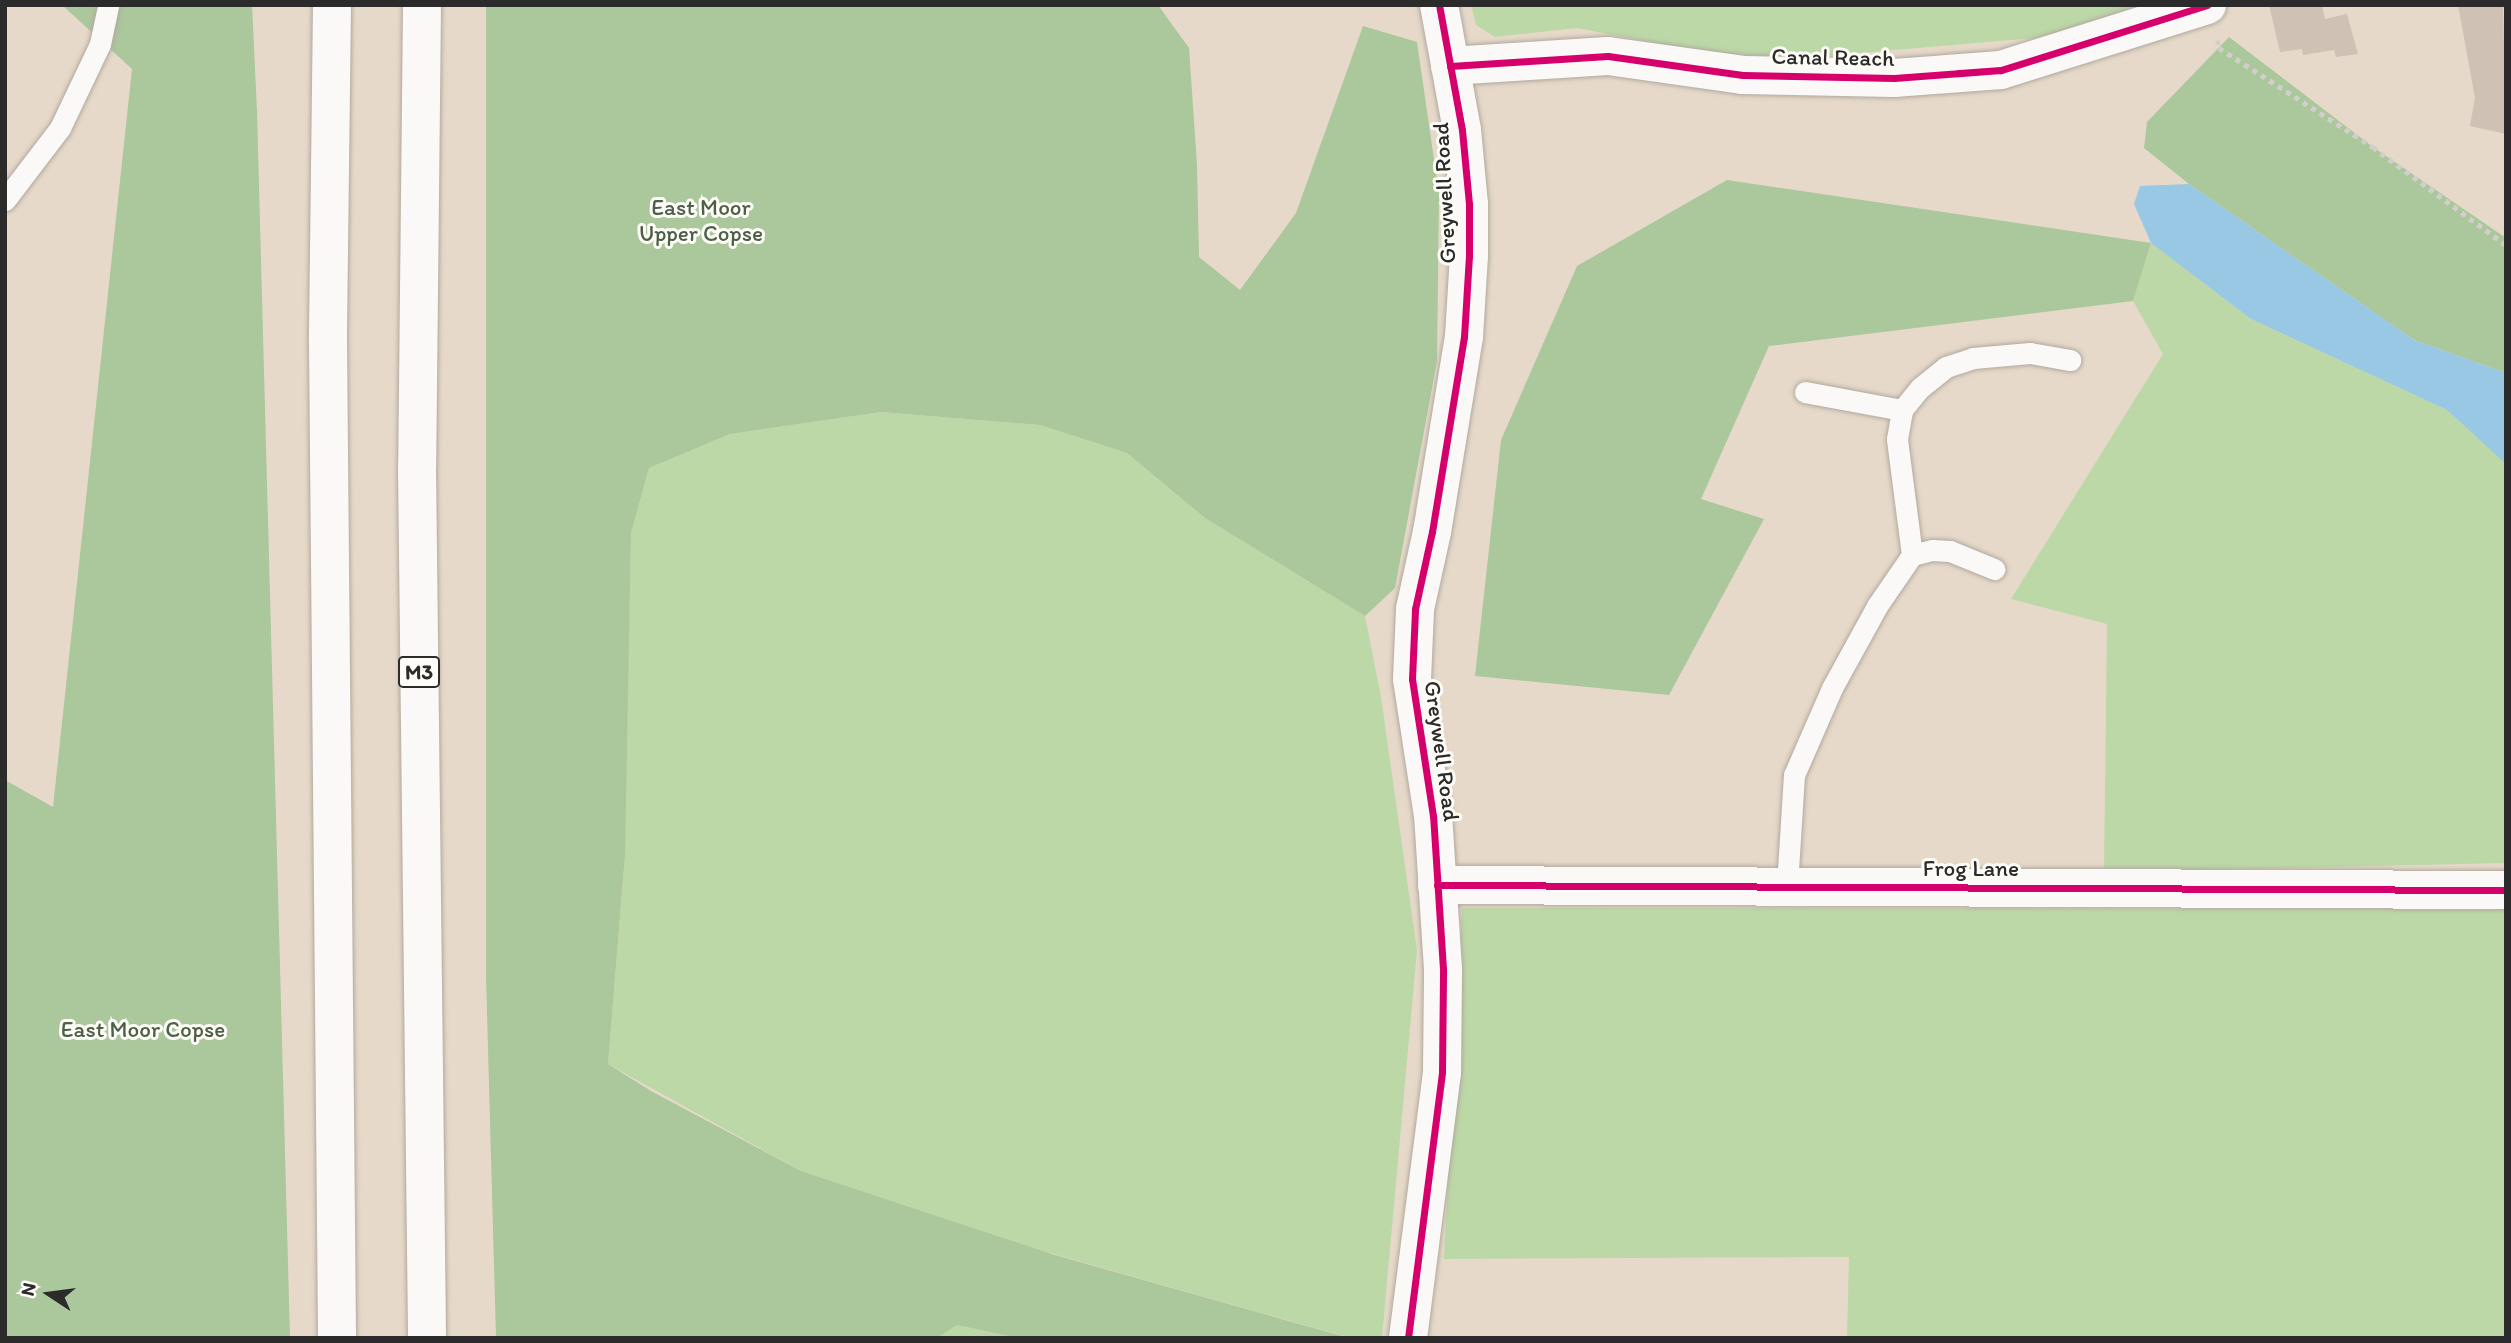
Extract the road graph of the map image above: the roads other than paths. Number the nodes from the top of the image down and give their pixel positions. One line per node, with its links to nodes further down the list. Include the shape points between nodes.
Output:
1 (108, 5): 7 (lane, via 100,44 60,128)
2 (332, 5): 16 (main road, via 328,356)
3 (422, 5): 17 (main road, M3, via 417,466)
4 (1439, 5): 6 (main road, Greywell Road)
5 (2212, 21): 6 (main road, Canal Reach, via 2001,70 1894,78 1743,75 1608,56)
6 (1450, 66): 13 (main road, Greywell Road, via 1469,204 1464,337 1415,609 1412,679 1433,816)
7 (5, 200)
8 (2070, 360): 10 (lane, via 2030,353 1973,358 1946,367)
9 (1805, 392): 10 (lane)
10 (1902, 410): 11 (lane, via 1897,439)
11 (1912, 555): 12 (lane, via 1950,551); 14 (lane, via 1877,606 1832,688 1794,775)
12 (1994, 569)
13 (1437, 886): 14 (main road, Frog Lane); 18 (main road, Greywell Road, via 1443,969 1442,1072)
14 (1787, 886): 15 (main road, Frog Lane)
15 (2506, 890)
16 (337, 1338)
17 (427, 1338)
18 (1408, 1338)

